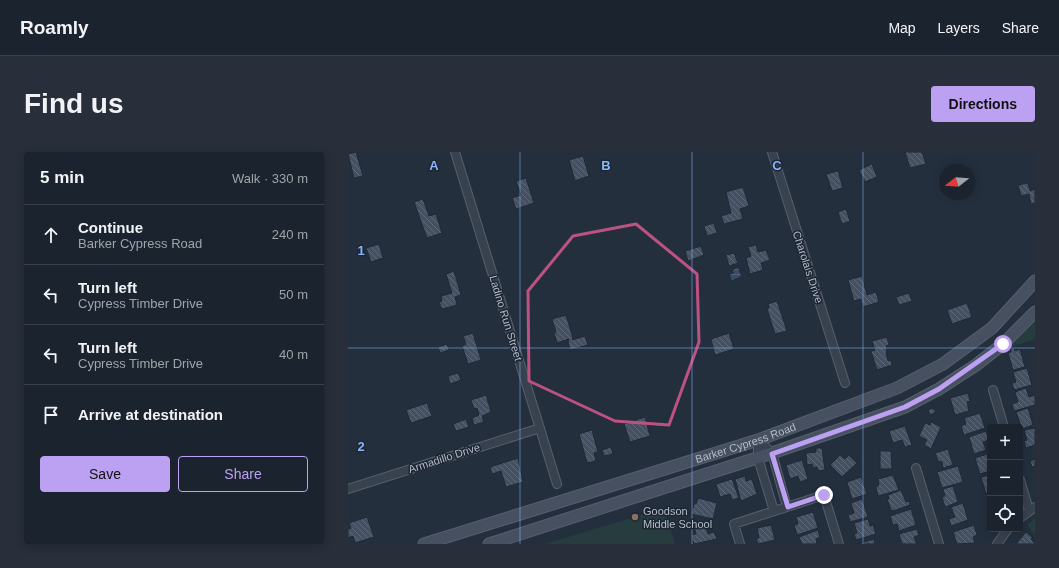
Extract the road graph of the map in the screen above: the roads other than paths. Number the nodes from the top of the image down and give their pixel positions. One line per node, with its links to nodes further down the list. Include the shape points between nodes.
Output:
1 (455, 152): 8 (street, Ladino Run Street)
2 (772, 152): 5 (street, Charolais Drive)
3 (1035, 282): 9 (main road, Barker Cypress Road, via 992,328 943,364 897,388)
4 (1035, 312): 10 (main road, Barker Cypress Road, via 1003,344 939,389 905,407)
5 (845, 383)
6 (993, 390): 7 (street)
7 (1003, 424)
8 (540, 428): 13 (street, Ladino Run Street); 15 (street, Armadillo Drive)
9 (758, 440): 10 (street); 11 (street); 19 (main road, Barker Cypress Road)
10 (772, 454): 11 (main road, Barker Cypress Road); 16 (street)
11 (758, 458): 18 (street); 22 (main road, Barker Cypress Road)
12 (916, 468): 27 (street)
13 (558, 484)
14 (1023, 487): 17 (street)
15 (348, 489)
16 (788, 507): 18 (street); 26 (street, via 824,495)
17 (1032, 509): 20 (street)
18 (774, 511): 25 (street, via 734,524)
19 (516, 515): 22 (main road); 23 (main road, Barker Cypress Road)
20 (1023, 516)
21 (1006, 532): 28 (street)
22 (522, 533): 24 (main road, Barker Cypress Road)
23 (424, 544)
24 (489, 544)
25 (740, 544)
26 (839, 544)
27 (939, 544)
28 (997, 544)

